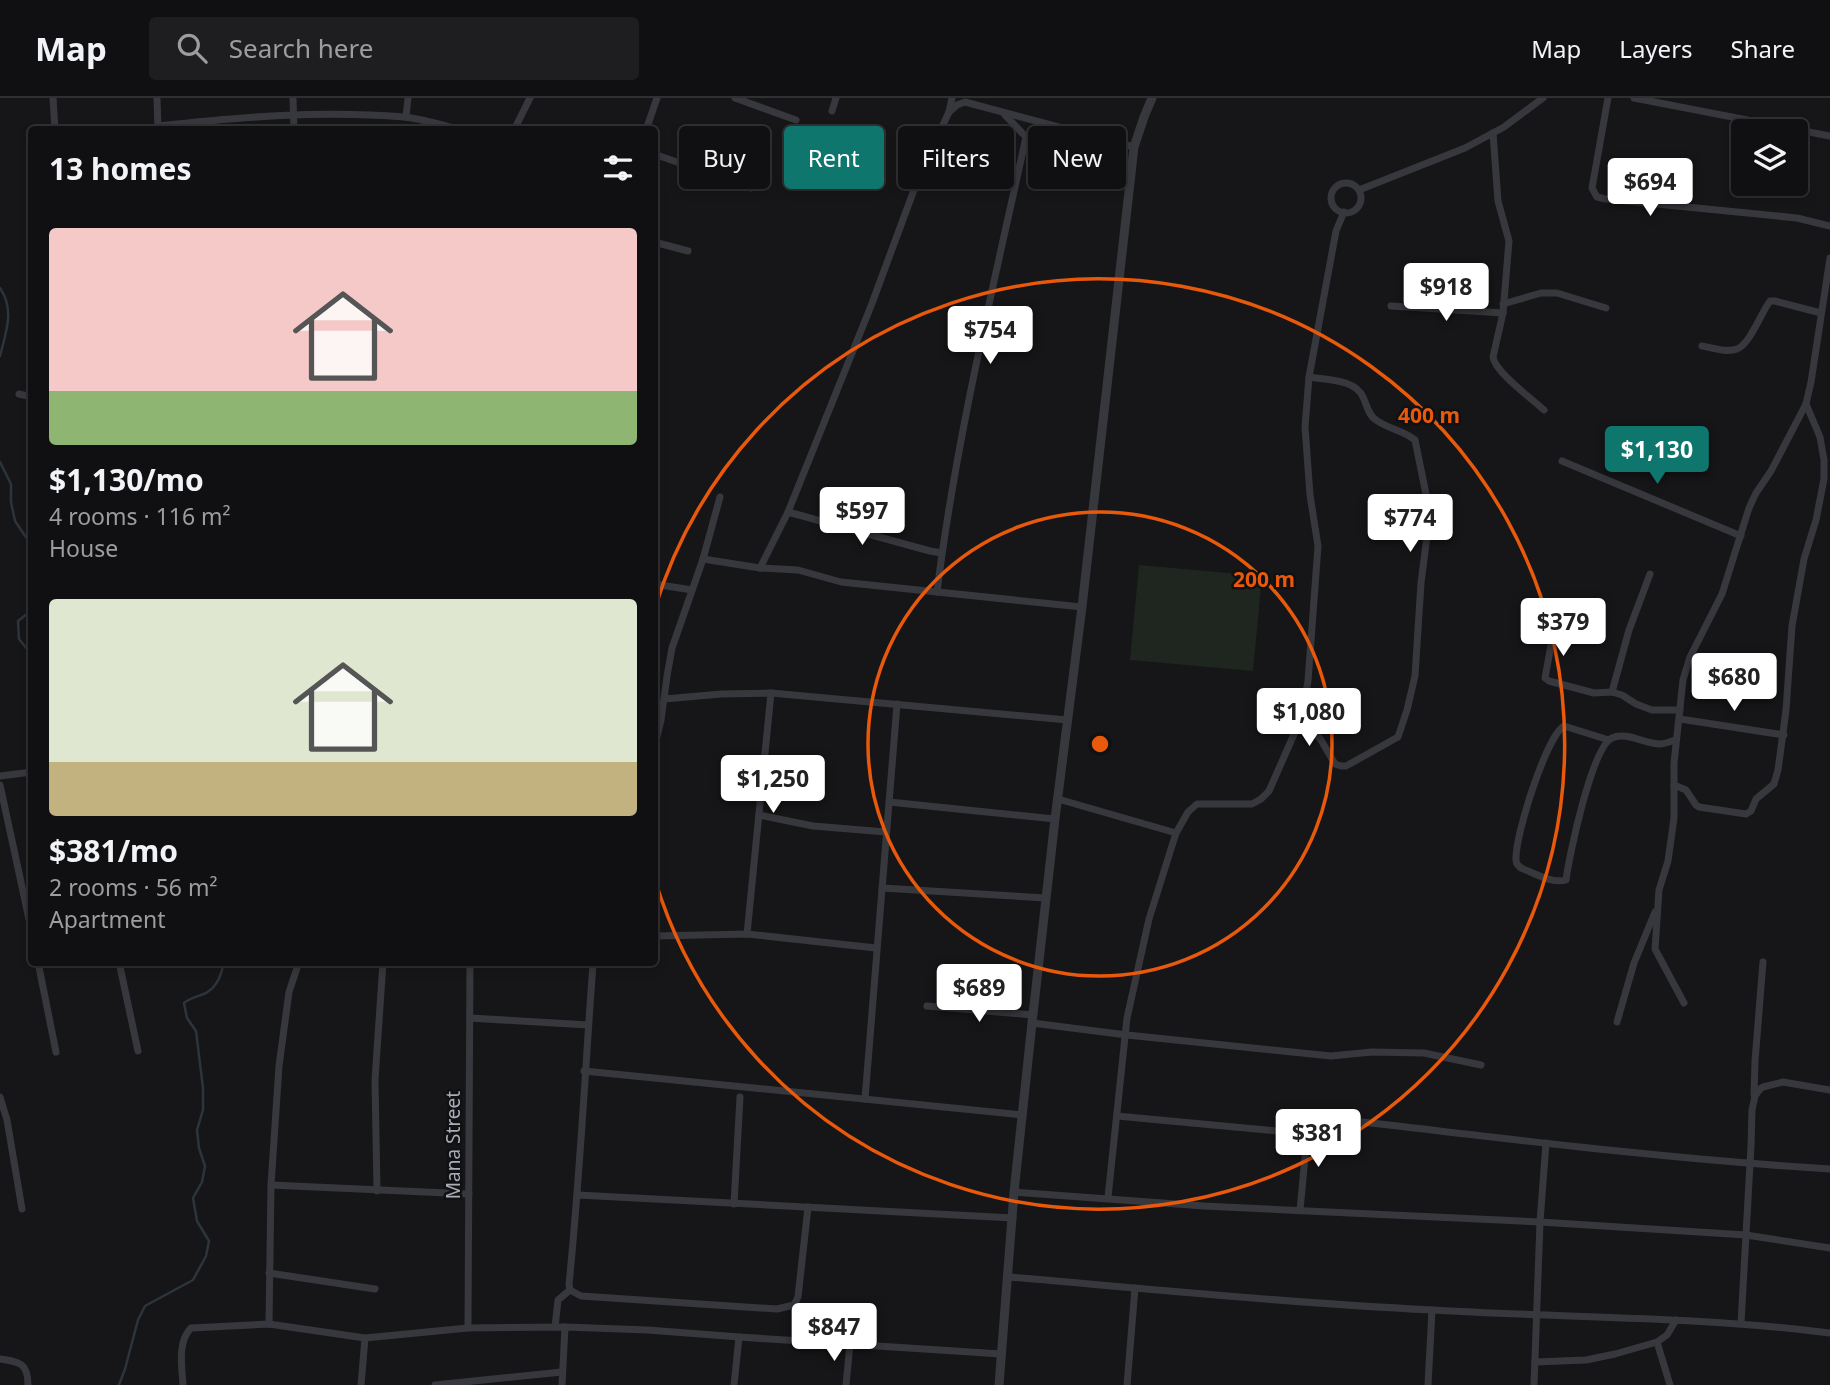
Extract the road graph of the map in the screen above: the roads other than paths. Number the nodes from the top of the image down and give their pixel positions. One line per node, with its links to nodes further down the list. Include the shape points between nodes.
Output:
1 (53, 98): 22 (street)
2 (158, 98): 23 (street)
3 (293, 98): 19 (street)
4 (408, 98): 20 (street)
5 (530, 98): 27 (street)
6 (657, 98): 28 (street)
7 (735, 98): 21 (street)
8 (836, 98): 16 (street)
9 (952, 98): 17 (street)
10 (1152, 98): 34 (street)
11 (1543, 98): 30 (street)
12 (1608, 98): 39 (street, via 1592,188 1597,197 1797,218)
13 (1634, 98): 15 (street)
14 (1688, 98): 15 (street)
15 (1686, 107): 31 (street)
16 (832, 111)
17 (949, 112): 18 (street, via 965,102); 56 (street, via 918,179)
18 (1004, 113): 29 (street); 32 (street)
19 (294, 114): 20 (street); 24 (street); 25 (street)
20 (406, 117): 26 (street)
21 (796, 120)
22 (55, 126)
23 (158, 126)
24 (174, 126)
25 (294, 126)
26 (444, 126)
27 (516, 126)
28 (647, 126)
29 (1053, 126)
30 (1493, 133): 37 (street); 43 (street, via 1498,201 1509,241)
31 (1830, 136)
32 (1026, 137): 58 (street, via 972,384)
33 (1126, 145): 34 (street)
34 (1134, 147): 65 (street)
35 (658, 155): 36 (street)
36 (679, 163)
37 (1359, 190): 38 (street, via 1359,206); 38 (street, via 1345,183 1334,189 1332,201)
38 (1344, 212): 49 (street, via 1336,231)
39 (1830, 226)
40 (658, 243): 41 (street)
41 (688, 251)
42 (1830, 258): 47 (street)
43 (1503, 304): 45 (street, via 1557,293); 46 (street)
44 (1391, 306): 46 (street)
45 (1606, 308)
46 (1503, 313): 53 (street, via 1493,362)
47 (1821, 313): 48 (street, via 1770,301 1741,347); 52 (street)
48 (1702, 346)
49 (1309, 377): 72 (street, via 1306,452 1318,546); 72 (street, via 1353,385 1362,394 1370,416 1415,440 1429,520 1415,676 1398,737 1341,766 1335,764)
50 (19, 394): 51 (street)
51 (28, 396)
52 (1806, 404): 57 (street, via 1756,493); 76 (street, via 1820,437 1824,479 1793,626)
53 (1544, 410)
54 (1562, 461): 57 (street)
55 (720, 497): 59 (street)
56 (788, 512): 58 (street); 60 (street)
57 (1741, 536): 71 (street, via 1722,594 1690,657)
58 (942, 553): 64 (street)
59 (703, 559): 60 (street); 63 (street)
60 (760, 568): 64 (street, via 798,570 841,583)
61 (1650, 573): 67 (street)
62 (658, 585): 63 (street)
63 (692, 590): 69 (street, via 672,648)
64 (937, 592): 65 (street)
65 (1082, 607): 75 (street)
66 (1541, 609): 67 (street, via 1554,628 1545,678 1594,693)
67 (1612, 692): 71 (street, via 1652,710)
68 (771, 693): 69 (street); 70 (street); 85 (street)
69 (665, 699): 74 (street)
70 (897, 704): 75 (street); 84 (street)
71 (1680, 710): 73 (street)
72 (1302, 716): 88 (street, via 1269,791 1261,799 1252,804 1197,804)
73 (1680, 719): 76 (street); 78 (street)
74 (658, 720)
75 (1068, 720): 83 (street)
76 (1784, 735): 82 (street, via 1776,779 1749,813 1699,807 1686,790)
77 (1609, 740): 77 (street, via 1592,770 1566,880 1521,869 1516,859 1524,814 1559,728); 78 (street, via 1626,737 1660,744)
78 (1676, 740): 82 (street)
79 (28, 772): 80 (street)
80 (0, 776)
81 (0, 785): 92 (street)
82 (1674, 785): 91 (street, via 1674,818)
83 (1058, 799): 86 (street); 88 (street)
84 (889, 802): 86 (street); 87 (street)
85 (759, 815): 87 (street, via 813,826); 93 (street)
86 (1055, 819): 90 (street)
87 (886, 832): 89 (street)
88 (1176, 833): 109 (street, via 1141,949)
89 (882, 888): 90 (street); 95 (street)
90 (1046, 898): 106 (street)
91 (1657, 908): 103 (street, via 1656,949); 107 (street)
92 (28, 914)
93 (747, 934): 94 (street); 95 (street)
94 (658, 936)
95 (876, 948): 117 (street)
96 (1763, 962): 118 (street)
97 (39, 966): 111 (street)
98 (120, 966): 110 (street)
99 (298, 966): 125 (street, via 289,992 279,1066)
100 (383, 966): 126 (street, via 375,1080)
101 (470, 966): 105 (street, Mana Street)
102 (593, 966): 108 (street)
103 (1684, 1003)
104 (928, 1006): 106 (street)
105 (470, 1018): 108 (street); 128 (street, Mana Street)
106 (1032, 1019): 109 (street); 119 (street)
107 (1617, 1022)
108 (588, 1025): 113 (street)
109 (1127, 1035): 112 (street, via 1331,1056 1424,1053); 120 (street)
110 (138, 1051)
111 (56, 1052)
112 (1481, 1065)
113 (584, 1071): 117 (street); 129 (street)
114 (1830, 1090): 118 (street, via 1778,1083 1760,1089)
115 (0, 1097): 133 (street)
116 (740, 1097): 131 (street)
117 (865, 1099): 119 (street)
118 (1754, 1100): 123 (street)
119 (1023, 1115): 127 (street)
120 (1117, 1116): 121 (street, via 1288,1132); 130 (street)
121 (1308, 1126): 122 (street, via 1337,1119); 134 (street)
122 (1546, 1143): 123 (street); 136 (street)
123 (1751, 1164): 124 (street); 137 (street)
124 (1830, 1169)
125 (271, 1185): 126 (street); 139 (street)
126 (377, 1191): 128 (street)
127 (1014, 1192): 130 (street); 135 (street)
128 (469, 1194): 151 (street, Mana Street)
129 (578, 1195): 131 (street); 143 (street)
130 (1108, 1198): 134 (street)
131 (734, 1203): 132 (street)
132 (808, 1207): 135 (street); 143 (street, via 798,1297 787,1308 581,1296)
133 (22, 1209)
134 (1300, 1210): 136 (street)
135 (1013, 1218): 140 (street)
136 (1540, 1222): 137 (street); 145 (street)
137 (1746, 1235): 138 (street); 147 (street)
138 (1830, 1248)
139 (269, 1273): 142 (street); 148 (street)
140 (1009, 1277): 141 (street); 157 (street)
141 (1135, 1288): 144 (street); 169 (street)
142 (375, 1289)
143 (570, 1290): 149 (street, via 558,1300)
144 (1432, 1310): 145 (street); 170 (street)
145 (1536, 1315): 146 (street); 159 (street)
146 (1676, 1320): 147 (street); 155 (street)
147 (1741, 1323): 152 (street)
148 (269, 1324): 153 (street); 162 (street, via 191,1328 182,1346)
149 (555, 1327): 150 (street); 151 (street)
150 (565, 1327): 154 (street); 160 (street)
151 (468, 1328): 153 (street)
152 (1830, 1333)
153 (365, 1338): 163 (street)
154 (739, 1338): 156 (street); 166 (street)
155 (1657, 1342): 159 (street, via 1586,1360); 172 (street)
156 (850, 1344): 157 (street); 167 (street)
157 (1002, 1354): 168 (street)
158 (0, 1359): 161 (street, via 25,1367)
159 (1535, 1362): 171 (street)
160 (562, 1373): 164 (street); 165 (street)
161 (28, 1385)
162 (183, 1385)
163 (361, 1385)
164 (435, 1385)
165 (562, 1385)
166 (734, 1385)
167 (846, 1385)
168 (999, 1385)
169 (1127, 1385)
170 (1428, 1385)
171 (1534, 1385)
172 (1670, 1385)

